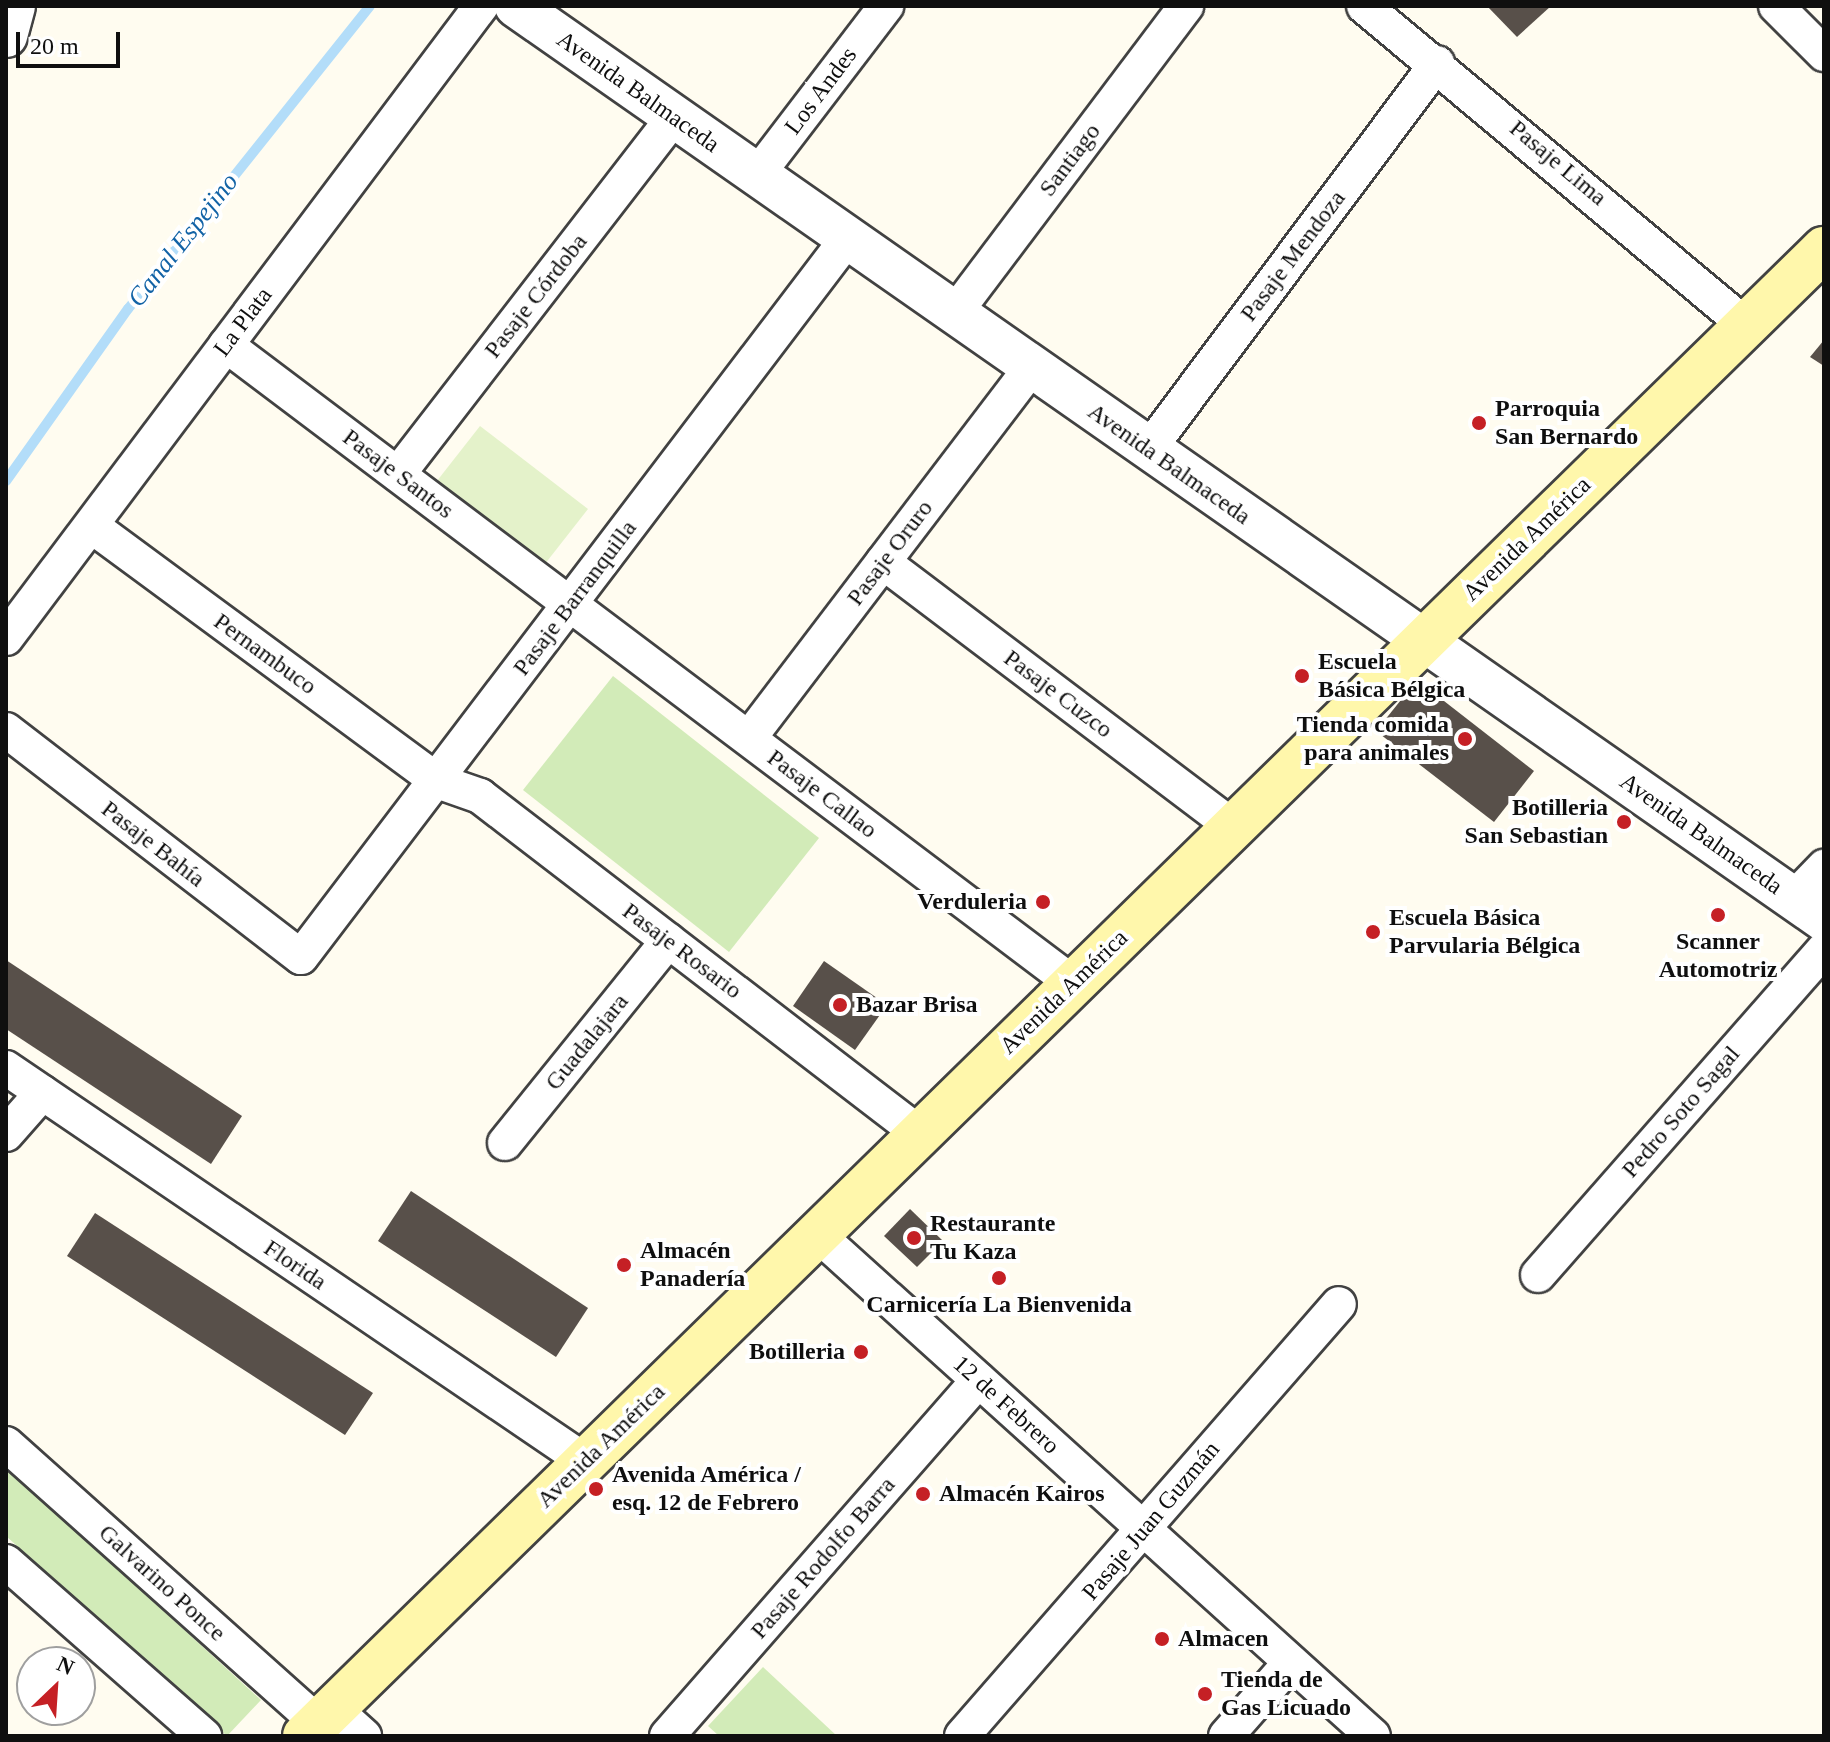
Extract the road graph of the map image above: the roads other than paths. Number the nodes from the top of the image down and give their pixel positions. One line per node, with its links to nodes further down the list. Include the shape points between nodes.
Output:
1 (14, 6): 8 (street)
2 (481, 6): 17 (street, La Plata)
3 (516, 6): 11 (street, Avenida Balmaceda)
4 (886, 6): 12 (street, Los Andes)
5 (1186, 6): 15 (street, Santiago)
6 (1364, 6): 10 (street, Pasaje Lima)
7 (1776, 6): 9 (street)
8 (6, 36)
9 (1824, 54)
10 (1437, 63): 16 (street, Pasaje Lima); 19 (street, Pasaje Mendoza)
11 (674, 117): 12 (street, Avenida Balmaceda); 20 (street, Pasaje Córdoba)
12 (757, 175): 13 (street, Avenida Balmaceda)
13 (847, 239): 15 (street, Avenida Balmaceda); 23 (street, Pasaje Barranquilla)
14 (1824, 249): 16 (main road, Avenida América)
15 (954, 314): 18 (street, Avenida Balmaceda)
16 (1746, 325): 25 (main road, Avenida América)
17 (226, 345): 20 (street, Pasaje Santos); 21 (street, La Plata)
18 (1031, 368): 19 (street, Avenida Balmaceda); 22 (street, Pasaje Oruro)
19 (1148, 450): 25 (street, Avenida Balmaceda)
20 (398, 474): 23 (street, Pasaje Santos)
21 (93, 527): 24 (street, La Plata); 28 (street, Pernambuco)
22 (883, 562): 27 (street, Pasaje Oruro); 29 (street, Pasaje Cuzco)
23 (571, 603): 27 (street, Pasaje Callao); 28 (street, Pasaje Barranquilla)
24 (6, 638)
25 (1423, 641): 29 (main road, Avenida América); 31 (street, Avenida Balmaceda)
26 (6, 730): 34 (street, Pasaje Bahía)
27 (749, 738): 35 (street, Pasaje Callao)
28 (437, 781): 32 (street, Pasaje Rosario, via 480,796); 34 (street, Pasaje Barranquilla)
29 (1233, 827): 35 (main road, Avenida América)
30 (1824, 867): 31 (street)
31 (1808, 910)
32 (668, 941): 39 (street, Pasaje Rosario); 40 (street, Guadalajara)
33 (1824, 950): 42 (street, Pedro Soto Sagal)
34 (301, 957)
35 (1074, 984): 39 (main road, Avenida América)
36 (6, 1068): 37 (street, Florida)
37 (42, 1093): 38 (street); 46 (street, Florida)
38 (6, 1134)
39 (920, 1134): 41 (main road, Avenida América)
40 (505, 1143)
41 (817, 1234): 44 (street, 12 de Febrero); 46 (main road, Avenida América)
42 (1538, 1275)
43 (1339, 1304): 47 (street, Pasaje Juan Guzmán)
44 (979, 1380): 47 (street, 12 de Febrero); 52 (street, Pasaje Rodolfo Barra)
45 (6, 1444): 50 (street, Galvarino Ponce)
46 (585, 1461): 50 (main road, Avenida América)
47 (1147, 1531): 49 (street, 12 de Febrero); 53 (street, Pasaje Juan Guzmán)
48 (6, 1562): 51 (street)
49 (1291, 1662): 54 (street); 55 (street, 12 de Febrero)
50 (330, 1726)
51 (204, 1736)
52 (667, 1736)
53 (962, 1736)
54 (1226, 1736)
55 (1373, 1736)

